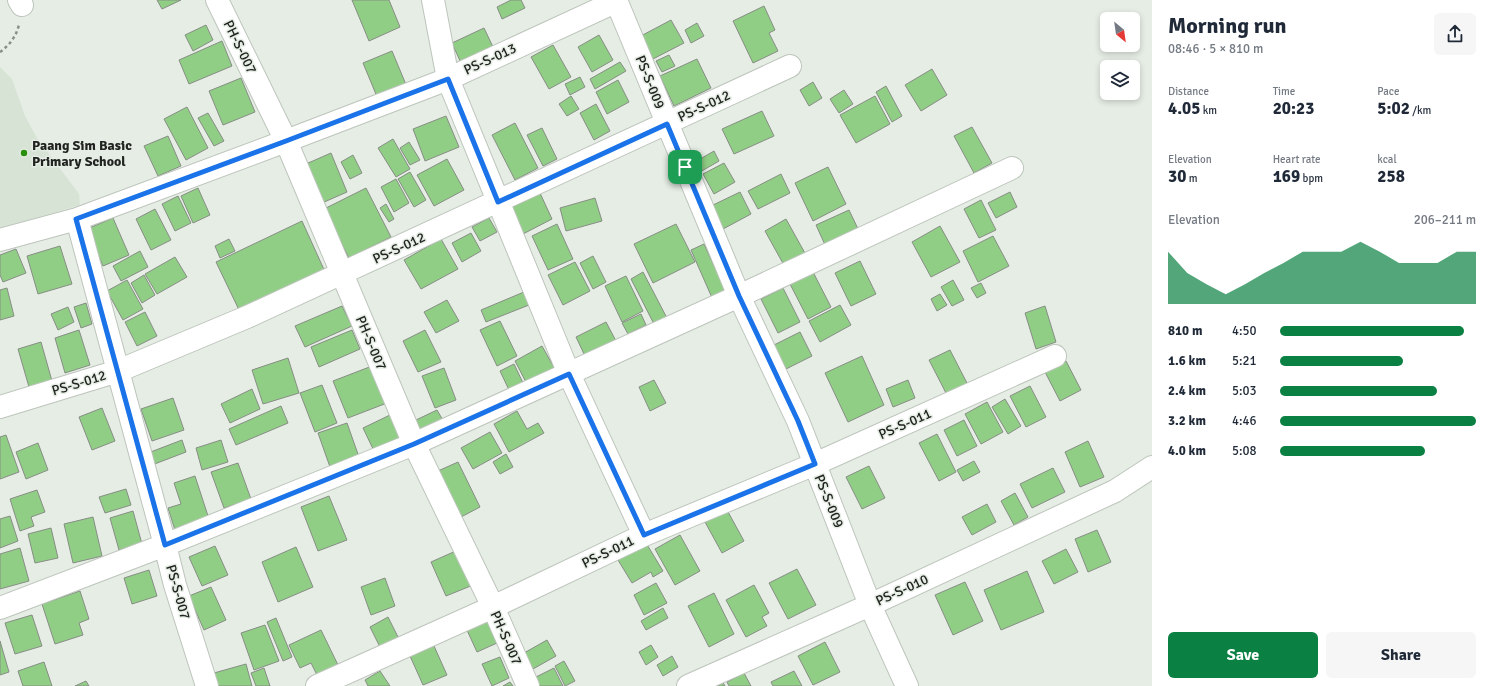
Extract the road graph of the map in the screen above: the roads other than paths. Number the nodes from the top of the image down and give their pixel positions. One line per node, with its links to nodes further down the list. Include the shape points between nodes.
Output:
1 (217, 0): 7 (street, PH-S-007)
2 (433, 0): 5 (street)
3 (617, 1): 5 (street, PS-S-013); 6 (street, PS-S-009)
4 (790, 66): 6 (street, PS-S-012)
5 (448, 79): 7 (street, PS-S-013); 9 (street)
6 (667, 124): 9 (street, PS-S-012); 13 (street, PS-S-009)
7 (286, 141): 10 (street, PS-S-013); 12 (street, PH-S-007)
8 (1012, 168): 13 (street)
9 (498, 202): 12 (street, PS-S-012); 16 (street)
10 (76, 219): 11 (street, PS-S-013); 15 (street, PS-S-007)
11 (0, 240)
12 (342, 274): 15 (street, PS-S-012); 18 (street, PH-S-007)
13 (739, 296): 16 (street); 19 (street, PS-S-009, via 798,421)
14 (1055, 356): 19 (street, PS-S-011)
15 (118, 371): 17 (street, PS-S-012); 22 (street, PS-S-007)
16 (569, 374): 18 (street); 21 (street)
17 (0, 406)
18 (414, 444): 22 (street); 25 (street, PH-S-007)
19 (815, 464): 21 (street, PS-S-011); 23 (street, PS-S-009)
20 (1152, 467): 23 (street, PS-S-010, via 1115,491)
21 (644, 535): 25 (street, PS-S-011)
22 (165, 545): 24 (street); 26 (street, PS-S-007)
23 (870, 605): 29 (street, PS-S-010); 30 (street, PS-S-009)
24 (0, 608)
25 (493, 608): 27 (street, PS-S-011); 28 (street, PH-S-007)
26 (207, 686)
27 (317, 686)
28 (528, 686)
29 (688, 686)
30 (907, 686)

